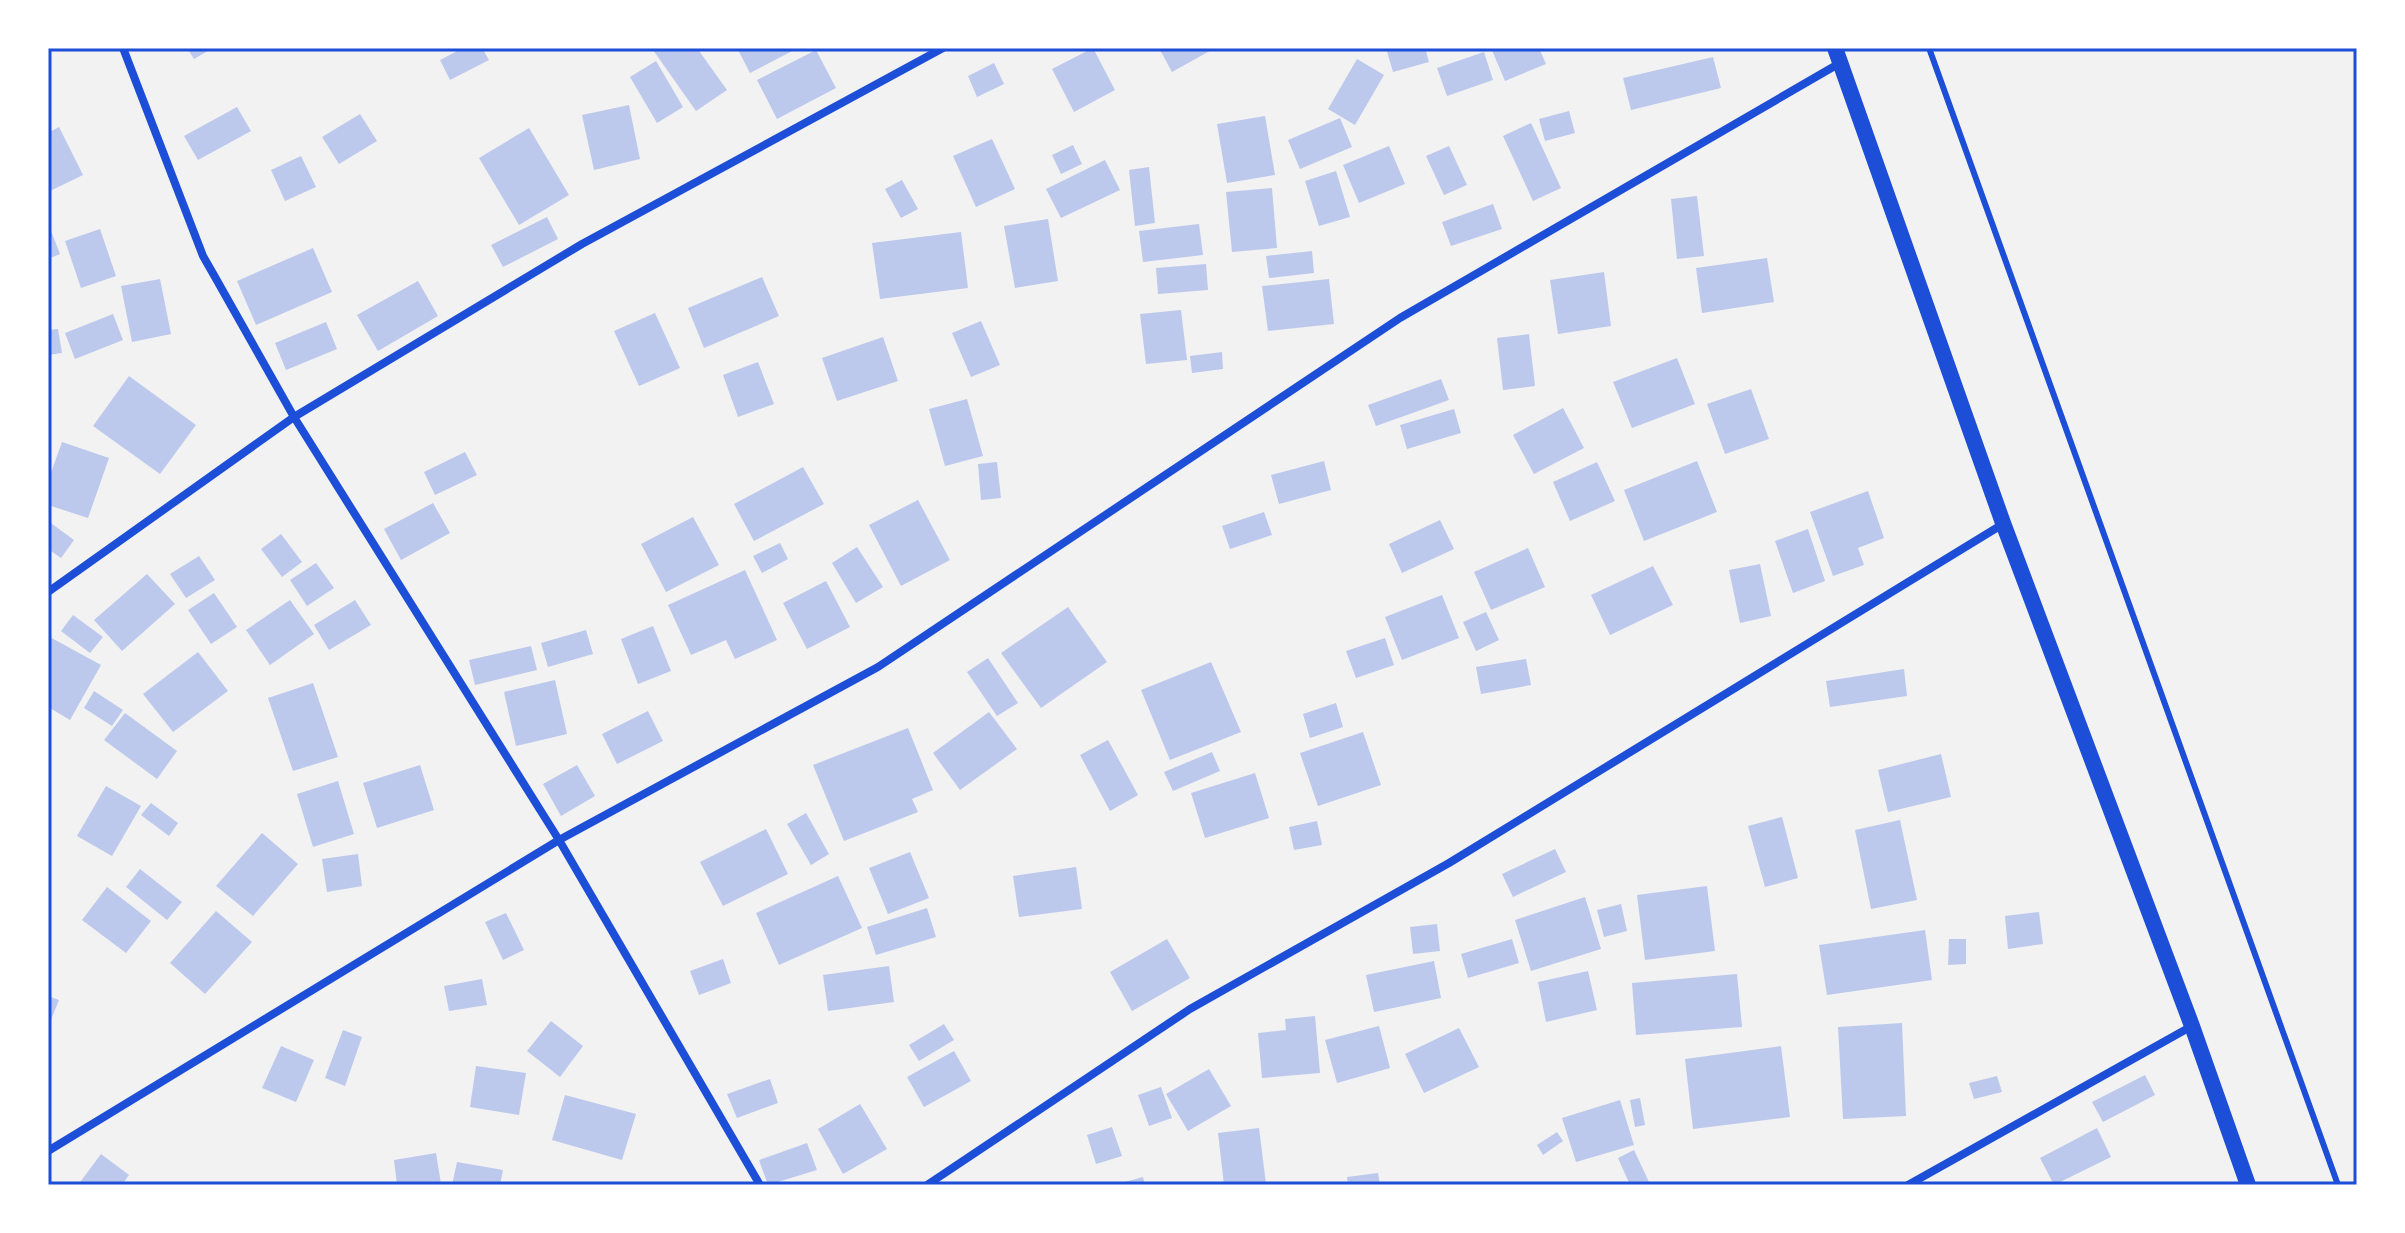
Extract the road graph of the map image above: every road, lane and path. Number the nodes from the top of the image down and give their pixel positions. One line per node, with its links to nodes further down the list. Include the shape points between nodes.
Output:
1 (123, 48): 5 (street, via 203,256)
2 (943, 48): 5 (street, via 582,244)
3 (1929, 48): 15 (lane)
4 (1838, 55): 6 (main road); 8 (street, via 1400,318 878,667)
5 (294, 417): 7 (street); 8 (street)
6 (2003, 523): 9 (main road); 12 (street, via 1449,863 1190,1009)
7 (48, 592)
8 (559, 840): 10 (street); 11 (street)
9 (2192, 1026): 13 (street); 14 (main road)
10 (48, 1151)
11 (760, 1185)
12 (927, 1185)
13 (1908, 1185)
14 (2248, 1185)
15 (2338, 1185)

